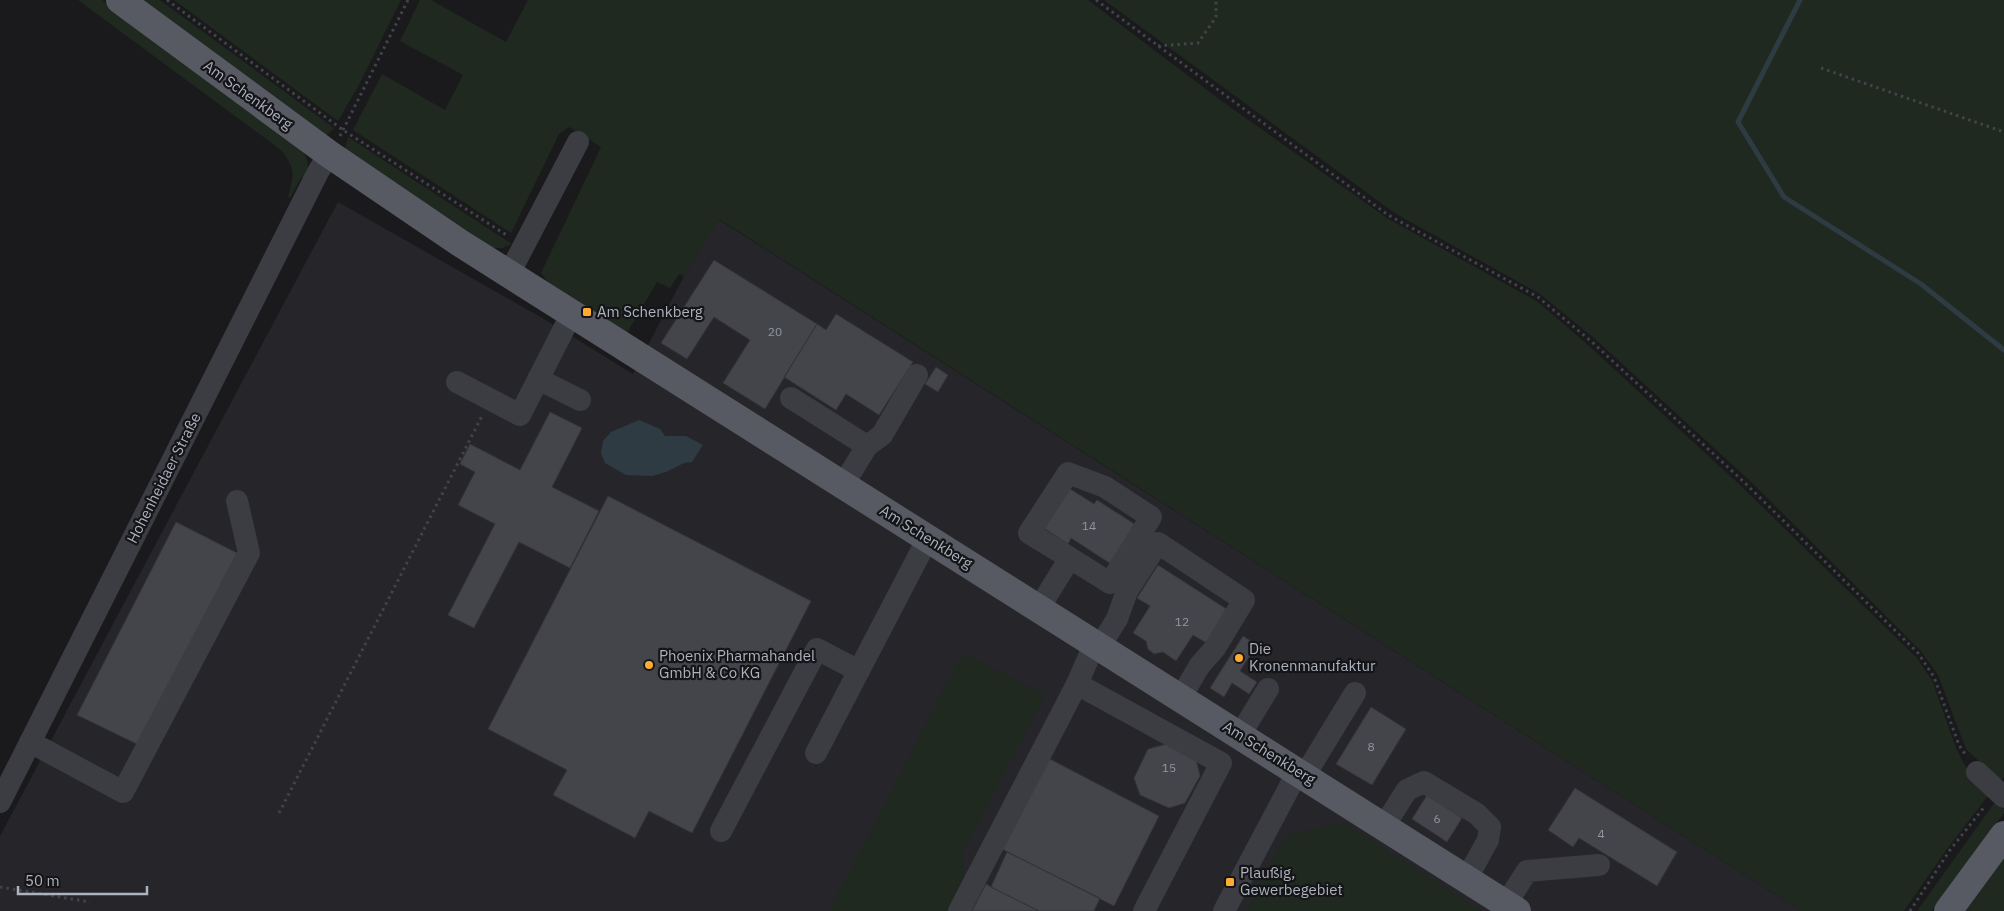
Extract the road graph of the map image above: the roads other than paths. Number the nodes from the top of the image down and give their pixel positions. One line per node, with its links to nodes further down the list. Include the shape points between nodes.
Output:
1 (120, 0): 3 (main road, Am Schenkberg)
2 (578, 142): 4 (street)
3 (329, 154): 4 (main road, Am Schenkberg); 24 (street, Hohenheidaer Straße)
4 (509, 274): 5 (main road, Am Schenkberg)
5 (572, 313): 7 (street); 12 (main road, Am Schenkberg)
6 (918, 375): 11 (street, via 882,435)
7 (538, 379): 8 (street, via 520,415); 10 (street)
8 (457, 382)
9 (791, 398): 11 (street)
10 (580, 400)
11 (867, 446): 12 (street)
12 (844, 485): 14 (main road, Am Schenkberg)
13 (237, 501): 24 (street, via 249,553 123,792)
14 (928, 538): 16 (main road, Am Schenkberg); 18 (street)
15 (1070, 558): 15 (street, via 1029,533 1068,473 1105,487 1151,518 1110,583); 16 (street)
16 (1039, 608): 17 (main road, Am Schenkberg)
17 (1098, 645): 19 (street); 22 (main road, Am Schenkberg); 22 (street, via 1117,619 1127,591 1158,543 1244,600)
18 (859, 671): 25 (street); 31 (street, via 817,649)
19 (1077, 684): 36 (street); 37 (street, via 1221,763)
20 (1268, 689): 23 (street)
21 (1355, 693): 27 (street)
22 (1181, 697): 23 (main road, Am Schenkberg)
23 (1240, 735): 27 (main road, Am Schenkberg)
24 (30, 742): 29 (street, Hohenheidaer Straße)
25 (816, 753)
26 (1977, 772): 28 (street)
27 (1302, 773): 30 (main road, Am Schenkberg); 38 (street)
28 (2001, 794)
29 (0, 802)
30 (1384, 826): 34 (main road, Am Schenkberg); 34 (street, via 1407,790 1424,782 1477,814 1490,827 1488,840)
31 (721, 831)
32 (2004, 835): 39 (main road)
33 (1599, 865): 35 (street, via 1527,871)
34 (1467, 878): 35 (main road, Am Schenkberg)
35 (1512, 908)
36 (960, 911)
37 (1144, 911)
38 (1224, 911)
39 (1948, 911)

